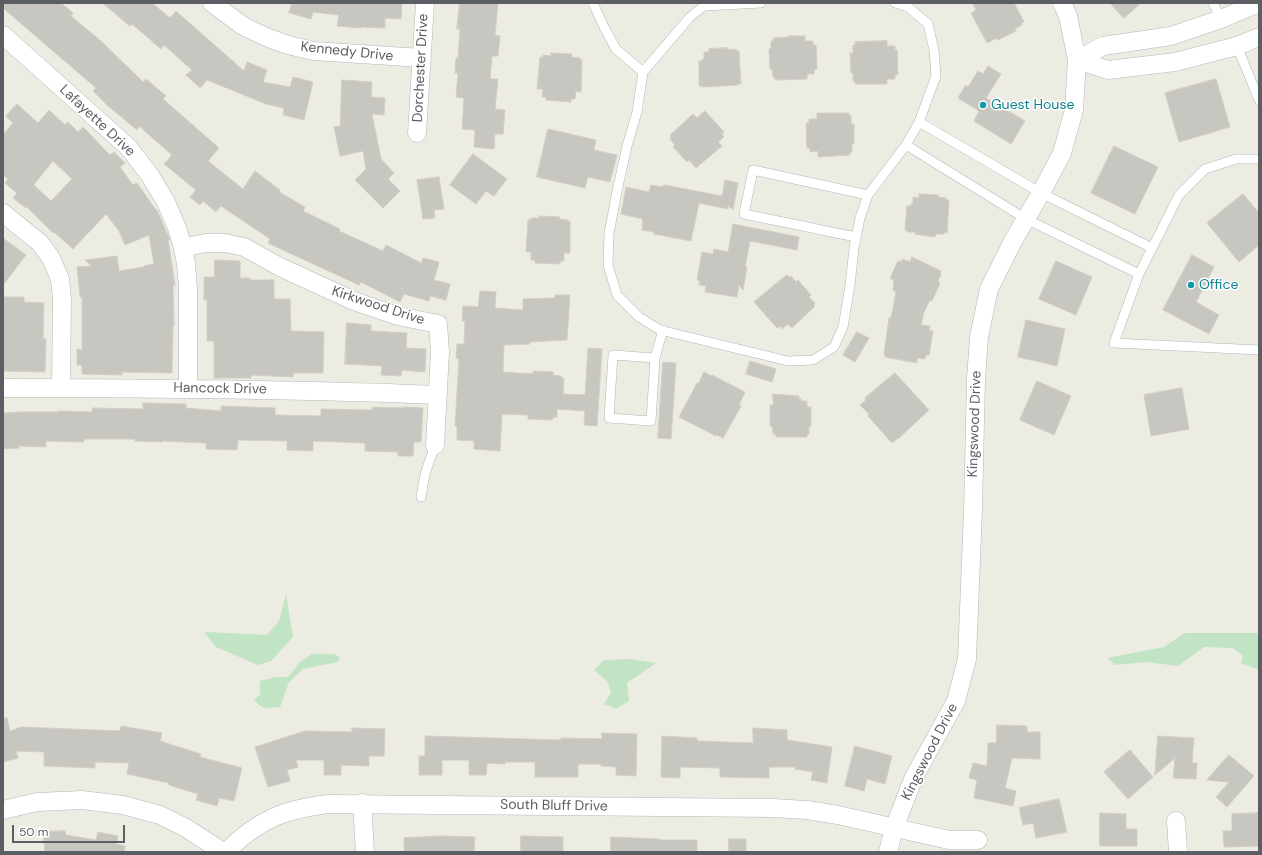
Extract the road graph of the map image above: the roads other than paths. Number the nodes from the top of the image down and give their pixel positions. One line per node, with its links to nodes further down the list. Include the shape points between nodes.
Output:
1 (212, 3): 13 (street, Kennedy Drive, via 244,26 288,45 313,51)
2 (425, 3): 13 (street, Dorchester Drive)
3 (593, 3): 15 (lane, via 616,49)
4 (761, 3): 15 (lane, via 704,6 690,17)
5 (895, 3): 17 (lane, via 908,7 928,24 934,50 936,76)
6 (1062, 3): 14 (street, Kingswood Drive, via 1068,16)
7 (1214, 3): 9 (lane)
8 (1259, 3): 9 (street)
9 (1221, 19): 14 (street, via 1171,36 1103,46)
10 (3, 35): 26 (street, Lafayette Drive, via 128,147 166,202)
11 (1259, 37): 12 (street)
12 (1237, 46): 14 (street, via 1175,62 1108,70); 16 (lane)
13 (422, 58): 18 (street, Dorchester Drive)
14 (1077, 60): 21 (street, Kingswood Drive, via 1074,110 1062,153)
15 (643, 72): 29 (lane, via 637,112 627,146 609,234 608,266 617,295 639,317)
16 (1259, 100)
17 (919, 122): 19 (lane); 21 (lane)
18 (417, 133)
19 (906, 145): 22 (lane); 24 (lane)
20 (1259, 159): 27 (lane, via 1236,159 1205,169 1179,195)
21 (1041, 194): 24 (street, Kingswood Drive); 27 (lane)
22 (868, 195): 25 (lane); 25 (lane, via 753,170 744,214)
23 (3, 213): 33 (street, via 40,243 51,258 60,279)
24 (1026, 219): 28 (lane); 41 (street, Kingswood Drive, via 989,289 979,337 967,659 956,701 914,777)
25 (856, 237): 29 (lane, via 843,327 834,348 813,360 788,361)
26 (183, 248): 34 (street, Lafayette Drive, via 188,288); 35 (street, Kirkwood Drive, via 205,243 225,243 244,247 280,267 354,301 398,316 438,324)
27 (1152, 248): 28 (lane)
28 (1139, 274): 30 (lane, via 1114,343)
29 (663, 330): 31 (lane)
30 (1259, 350)
31 (655, 358): 31 (lane, via 651,421 609,418 613,355)
32 (3, 388): 33 (street, Hancock Drive)
33 (61, 388): 34 (street, Hancock Drive)
34 (188, 388): 35 (street, Hancock Drive)
35 (438, 395): 36 (street, Kirkwood Drive)
36 (435, 445): 37 (lane, via 425,474)
37 (421, 498)
38 (362, 803): 41 (street, South Bluff Drive, via 773,808 807,810); 44 (street, South Bluff Drive, via 301,807 278,814 257,825); 45 (street)
39 (3, 810): 43 (street, via 37,802 75,800 123,805 160,815 186,828)
40 (1176, 821): 47 (street)
41 (894, 828): 42 (street, South Bluff Drive, via 949,840); 46 (street, Kingswood Drive)
42 (978, 840)
43 (222, 852)
44 (226, 852)
45 (365, 852)
46 (888, 852)
47 (1178, 852)

